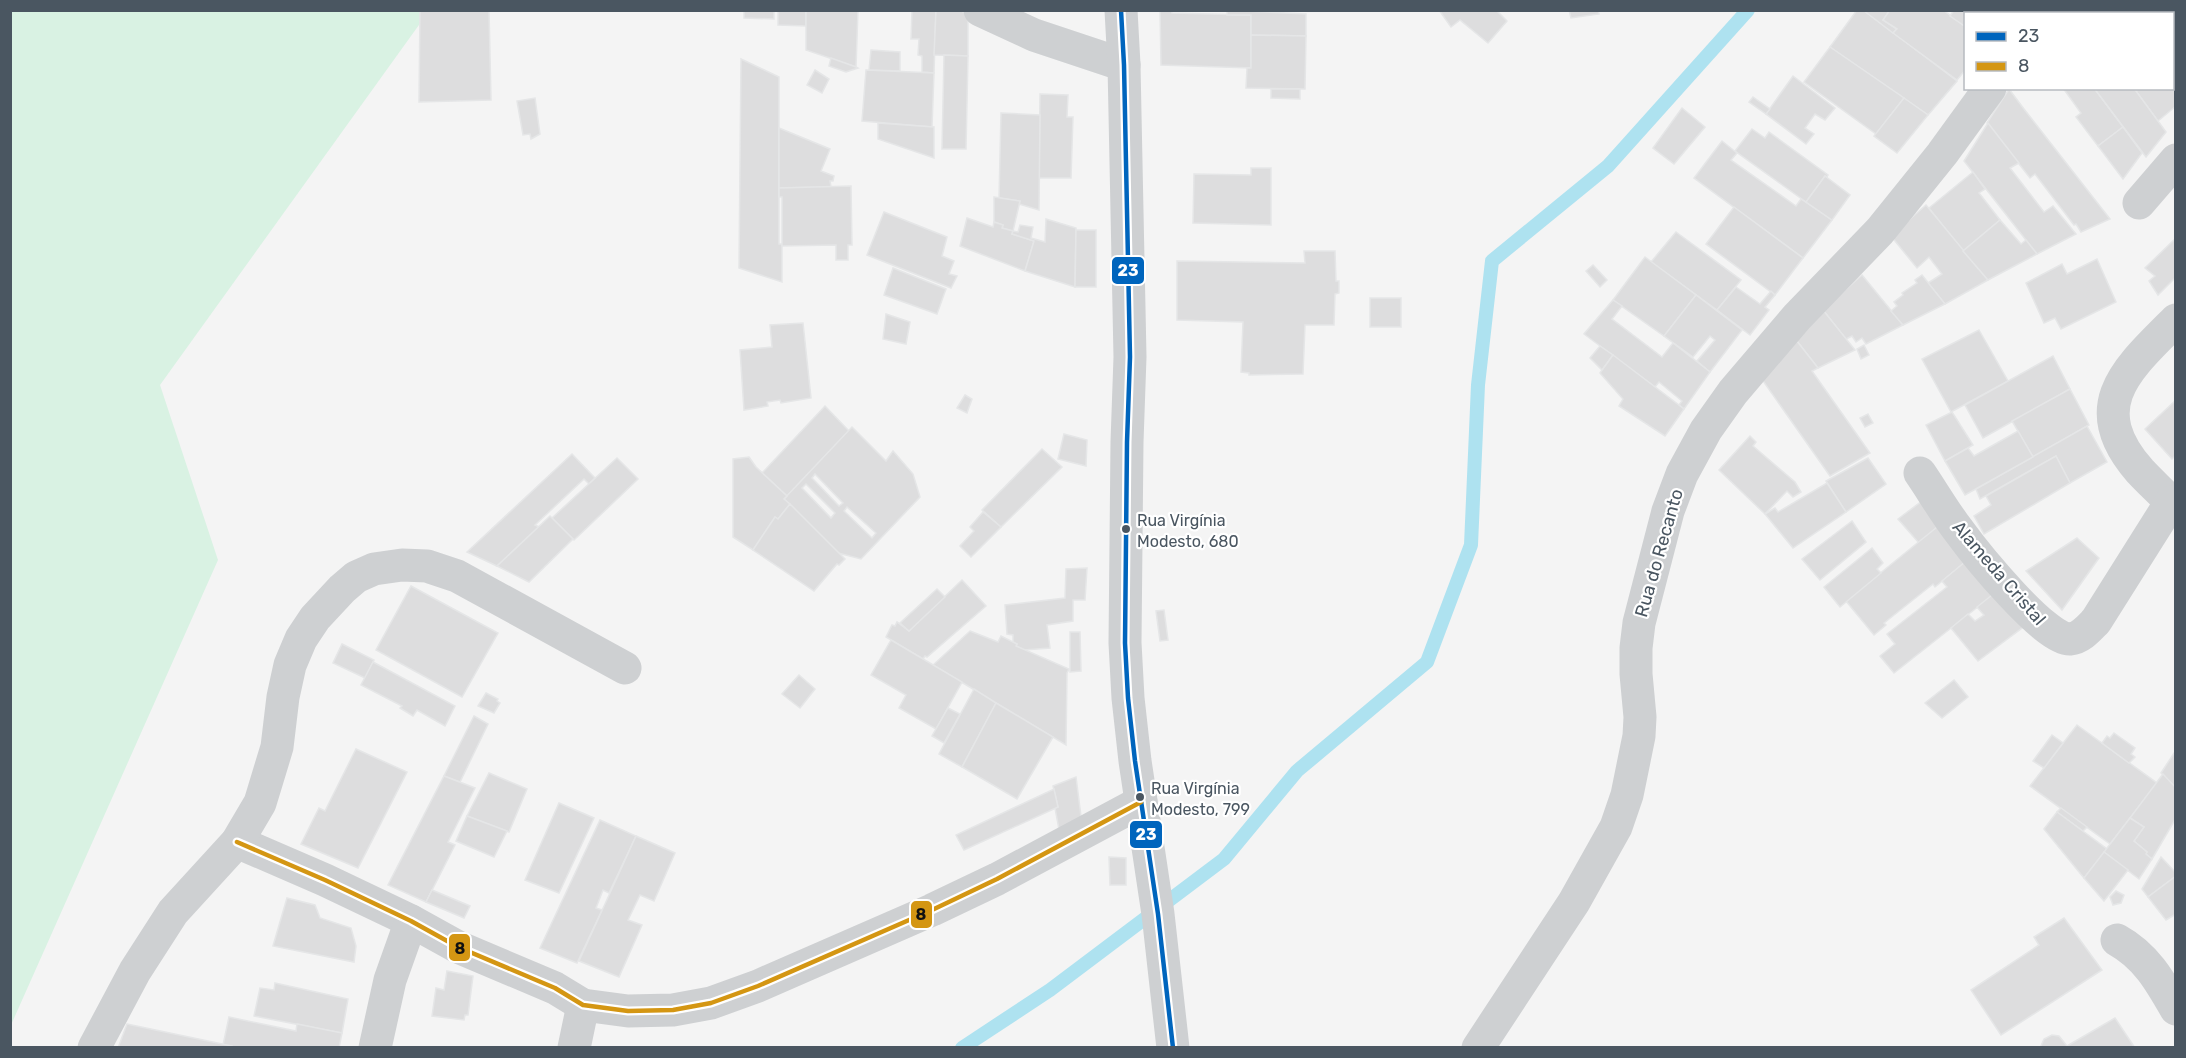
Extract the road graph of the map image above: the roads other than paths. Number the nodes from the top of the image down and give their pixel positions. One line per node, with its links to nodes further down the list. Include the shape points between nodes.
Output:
1 (980, 10): 3 (street, via 1034,35)
2 (1121, 10): 3 (street)
3 (1124, 65): 11 (street, via 1130,357 1125,643)
4 (1989, 90): 21 (street, Rua do Recanto, via 1880,231 1797,317 1733,392 1682,474 1665,522 1640,623 1636,674 1640,736 1616,827 1574,902)
5 (2175, 160): 6 (street)
6 (2139, 203)
7 (2175, 320): 9 (street, via 2127,373 2116,391 2113,412 2115,434 2125,450)
8 (1920, 473): 9 (street, Alameda Cristal, via 1981,559 2038,621 2055,635 2070,639 2082,635 2096,621)
9 (2173, 505)
10 (626, 668): 12 (street, via 457,576 427,566 402,566 374,569 356,577 315,618 301,639 290,665 277,747 260,803)
11 (1141, 802): 15 (street, via 997,879 748,990 711,1003 673,1010 628,1011); 20 (street)
12 (237, 842): 13 (street); 17 (street, via 173,912)
13 (411, 921): 15 (street); 18 (street, via 390,980)
14 (2117, 940): 16 (street, via 2146,962)
15 (583, 1005): 19 (street)
16 (2175, 1010)
17 (94, 1047)
18 (375, 1047)
19 (574, 1047)
20 (1173, 1047)
21 (1478, 1047)

